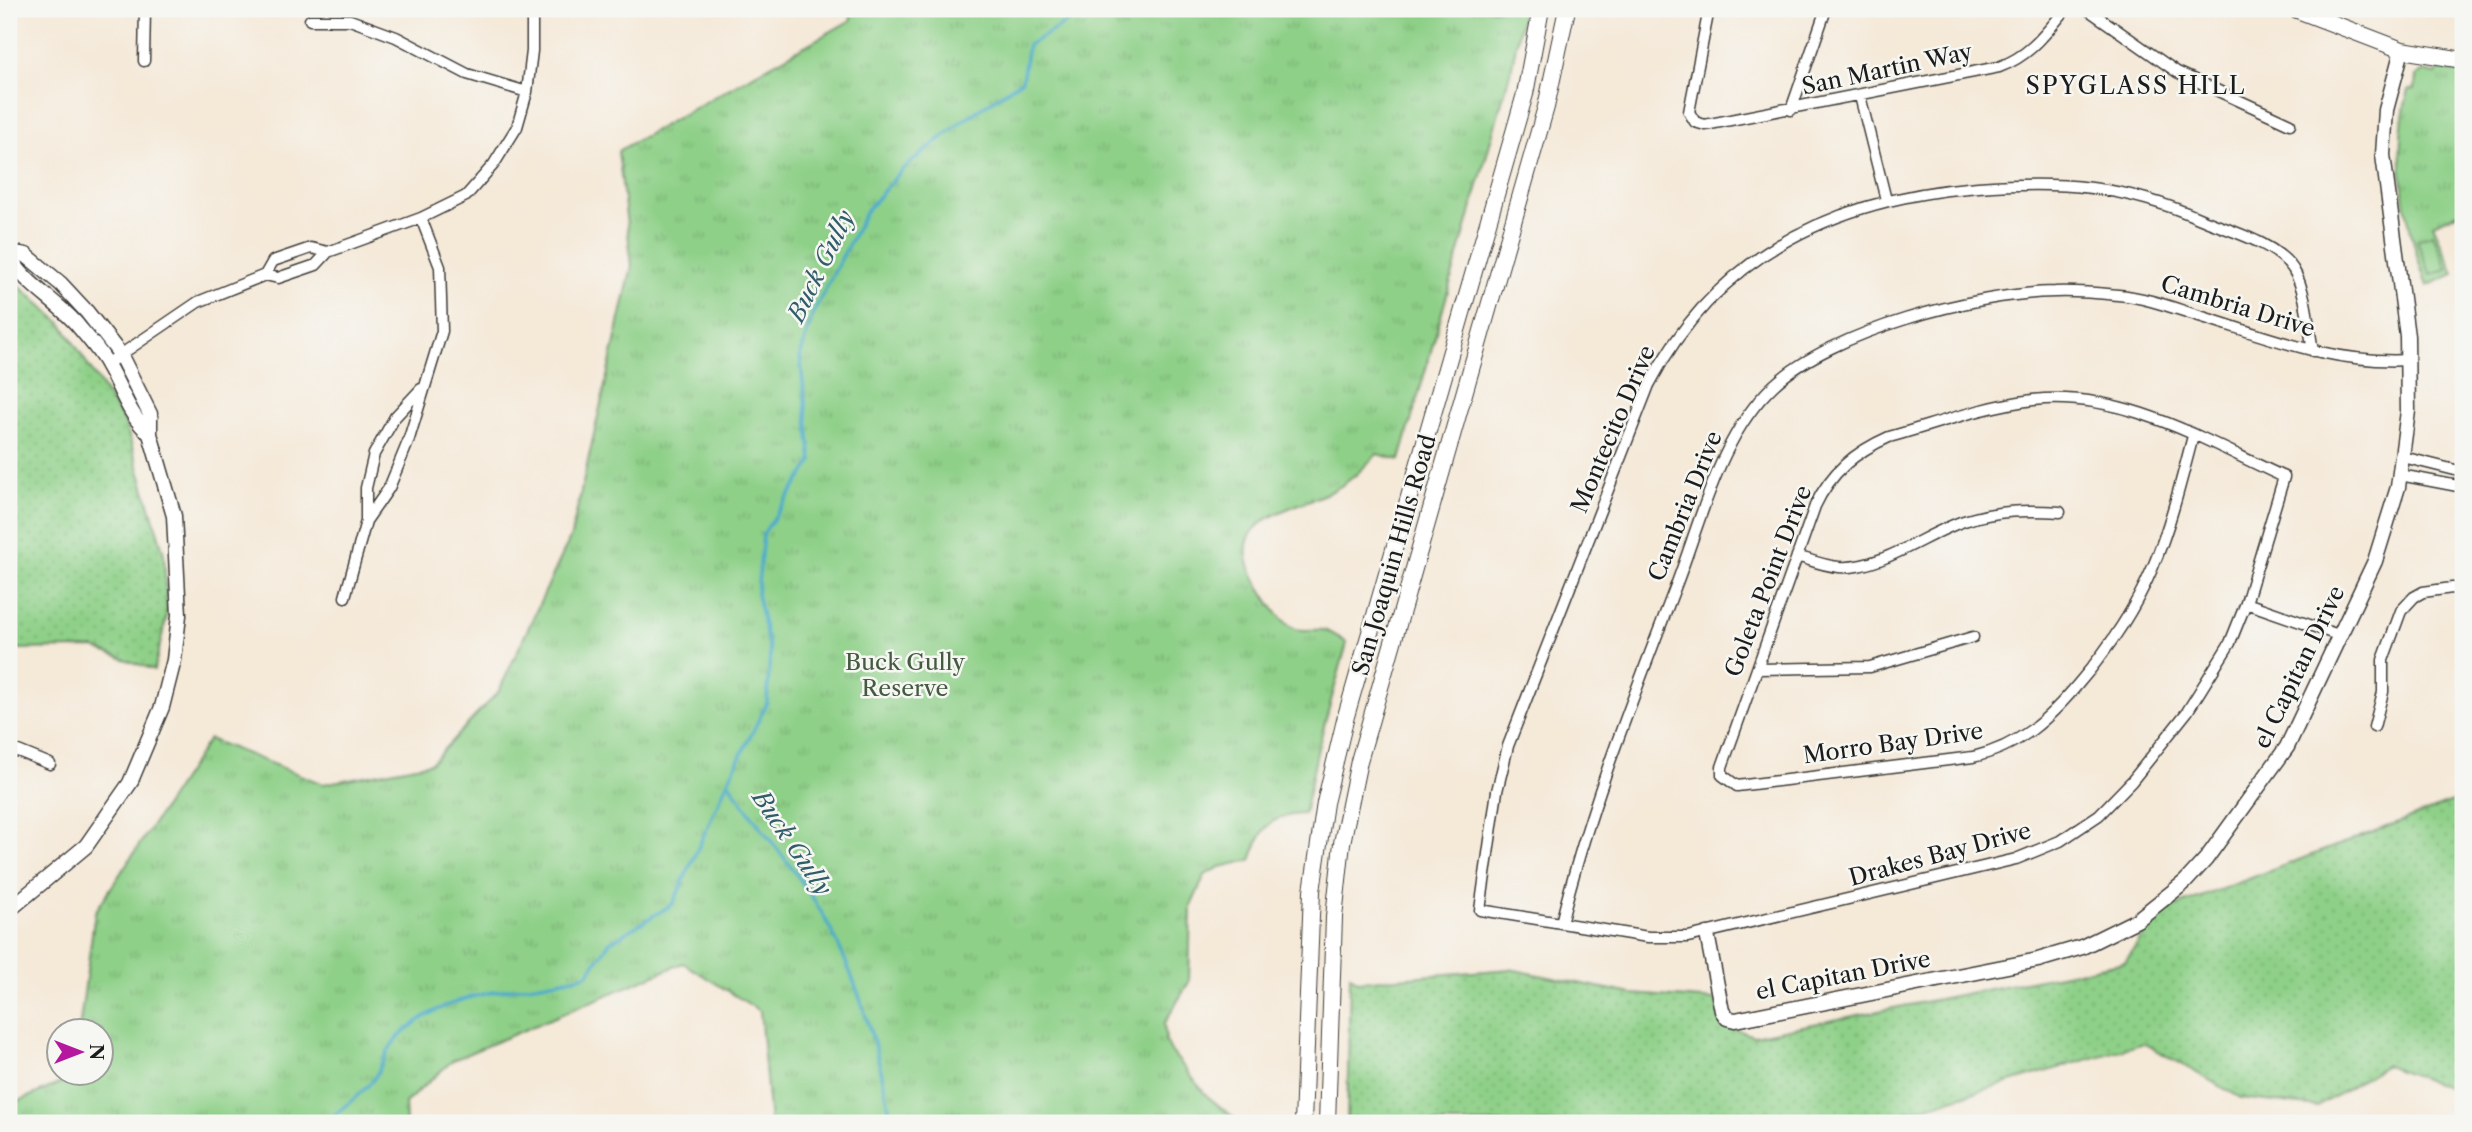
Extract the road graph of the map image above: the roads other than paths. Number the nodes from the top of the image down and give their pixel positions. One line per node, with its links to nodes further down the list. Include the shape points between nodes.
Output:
1 (145, 9): 13 (street)
2 (528, 9): 14 (street, via 532,51)
3 (1541, 9): 52 (main road, San Joaquin Hills Road, via 1525,94 1325,803 1309,925)
4 (1567, 9): 53 (main road, San Joaquin Hills Road, via 1546,107 1359,761 1342,843 1334,917)
5 (1709, 9): 16 (street, San Martin Way, via 1690,102 1695,122 1713,125)
6 (1826, 9): 16 (street)
7 (2066, 9): 15 (street, San Martin Way, via 2034,48 2014,61)
8 (2087, 9): 17 (street, via 2177,72)
9 (2295, 9): 11 (main road)
10 (310, 20): 14 (street, via 350,20 396,37 467,74)
11 (2402, 50): 12 (main road); 25 (street, el Capitan Drive, via 2386,110 2383,155)
12 (2463, 60)
13 (144, 61)
14 (527, 92): 19 (street, via 517,127 494,164 466,196)
15 (1860, 96): 16 (street, San Martin Way); 18 (street)
16 (1791, 110)
17 (2290, 124)
18 (1886, 200): 23 (street, Montecito Drive, via 1948,190 2049,183 2104,188 2157,201 2270,249 2285,260 2301,290); 49 (street, Montecito Drive, via 1826,220 1754,261 1699,309 1663,358 1506,755)
19 (421, 218): 20 (street); 27 (street, via 440,267 442,331)
20 (328, 252): 22 (street, via 316,265 278,278); 22 (street, via 312,248 273,261)
21 (9, 253): 24 (street, via 26,255 61,284); 26 (street, via 16,269 50,296)
22 (265, 275): 24 (street, via 198,302)
23 (2313, 351): 25 (street, Cambria Drive, via 2362,361); 50 (street, Cambria Drive, via 2122,295 2055,292 1903,320 1836,345 1790,372 1760,399 1728,449 1608,762)
24 (120, 354): 26 (street); 28 (street, via 150,414)
25 (2409, 360): 30 (street, el Capitan Drive)
26 (107, 364): 28 (street, via 136,422)
27 (423, 387): 36 (street, via 389,488); 36 (street, via 396,417 374,454 366,488)
28 (150, 434): 48 (street, via 174,516 179,566 174,660 162,707 130,783 86,846)
29 (2193, 436): 33 (street, Goleta Point Drive); 37 (street, Goleta Point Drive, via 2137,411 2060,399 2008,404 1889,437 1860,451 1831,478); 47 (street, Morro Bay Drive, via 2169,530 2137,604 2104,655 2029,735 1973,757)
30 (2403, 457): 31 (street); 32 (street, el Capitan Drive)
31 (2463, 472)
32 (2400, 475): 34 (street); 41 (street, el Capitan Drive, via 2384,537)
33 (2284, 477): 40 (street, Drakes Bay Drive)
34 (2463, 487)
35 (2060, 512): 37 (street, via 2014,509 1986,515 1864,565 1838,567)
36 (366, 521): 39 (street)
37 (1797, 556): 43 (street, Goleta Point Drive)
38 (2463, 590): 44 (street, via 2423,593 2401,611 2383,660 2383,692)
39 (345, 597)
40 (2246, 603): 41 (street); 51 (street, Drakes Bay Drive, via 2230,643 2187,712 2117,799 2080,829 2016,859)
41 (2341, 636): 51 (street, el Capitan Drive, via 2299,725 2267,778 2206,859 2137,920 2082,947 2038,960 1735,1020 1722,1011)
42 (1973, 637): 43 (street, via 1870,667)
43 (1757, 669): 47 (street, Goleta Point Drive, via 1722,766 1728,783)
44 (2374, 727)
45 (9, 752): 46 (street)
46 (50, 764)
47 (1746, 785)
48 (9, 910)
49 (1480, 910): 50 (street, Drakes Bay Drive)
50 (1561, 923): 51 (street, Drakes Bay Drive, via 1648,937)
51 (1707, 934)
52 (1303, 1123)
53 (1327, 1123)

